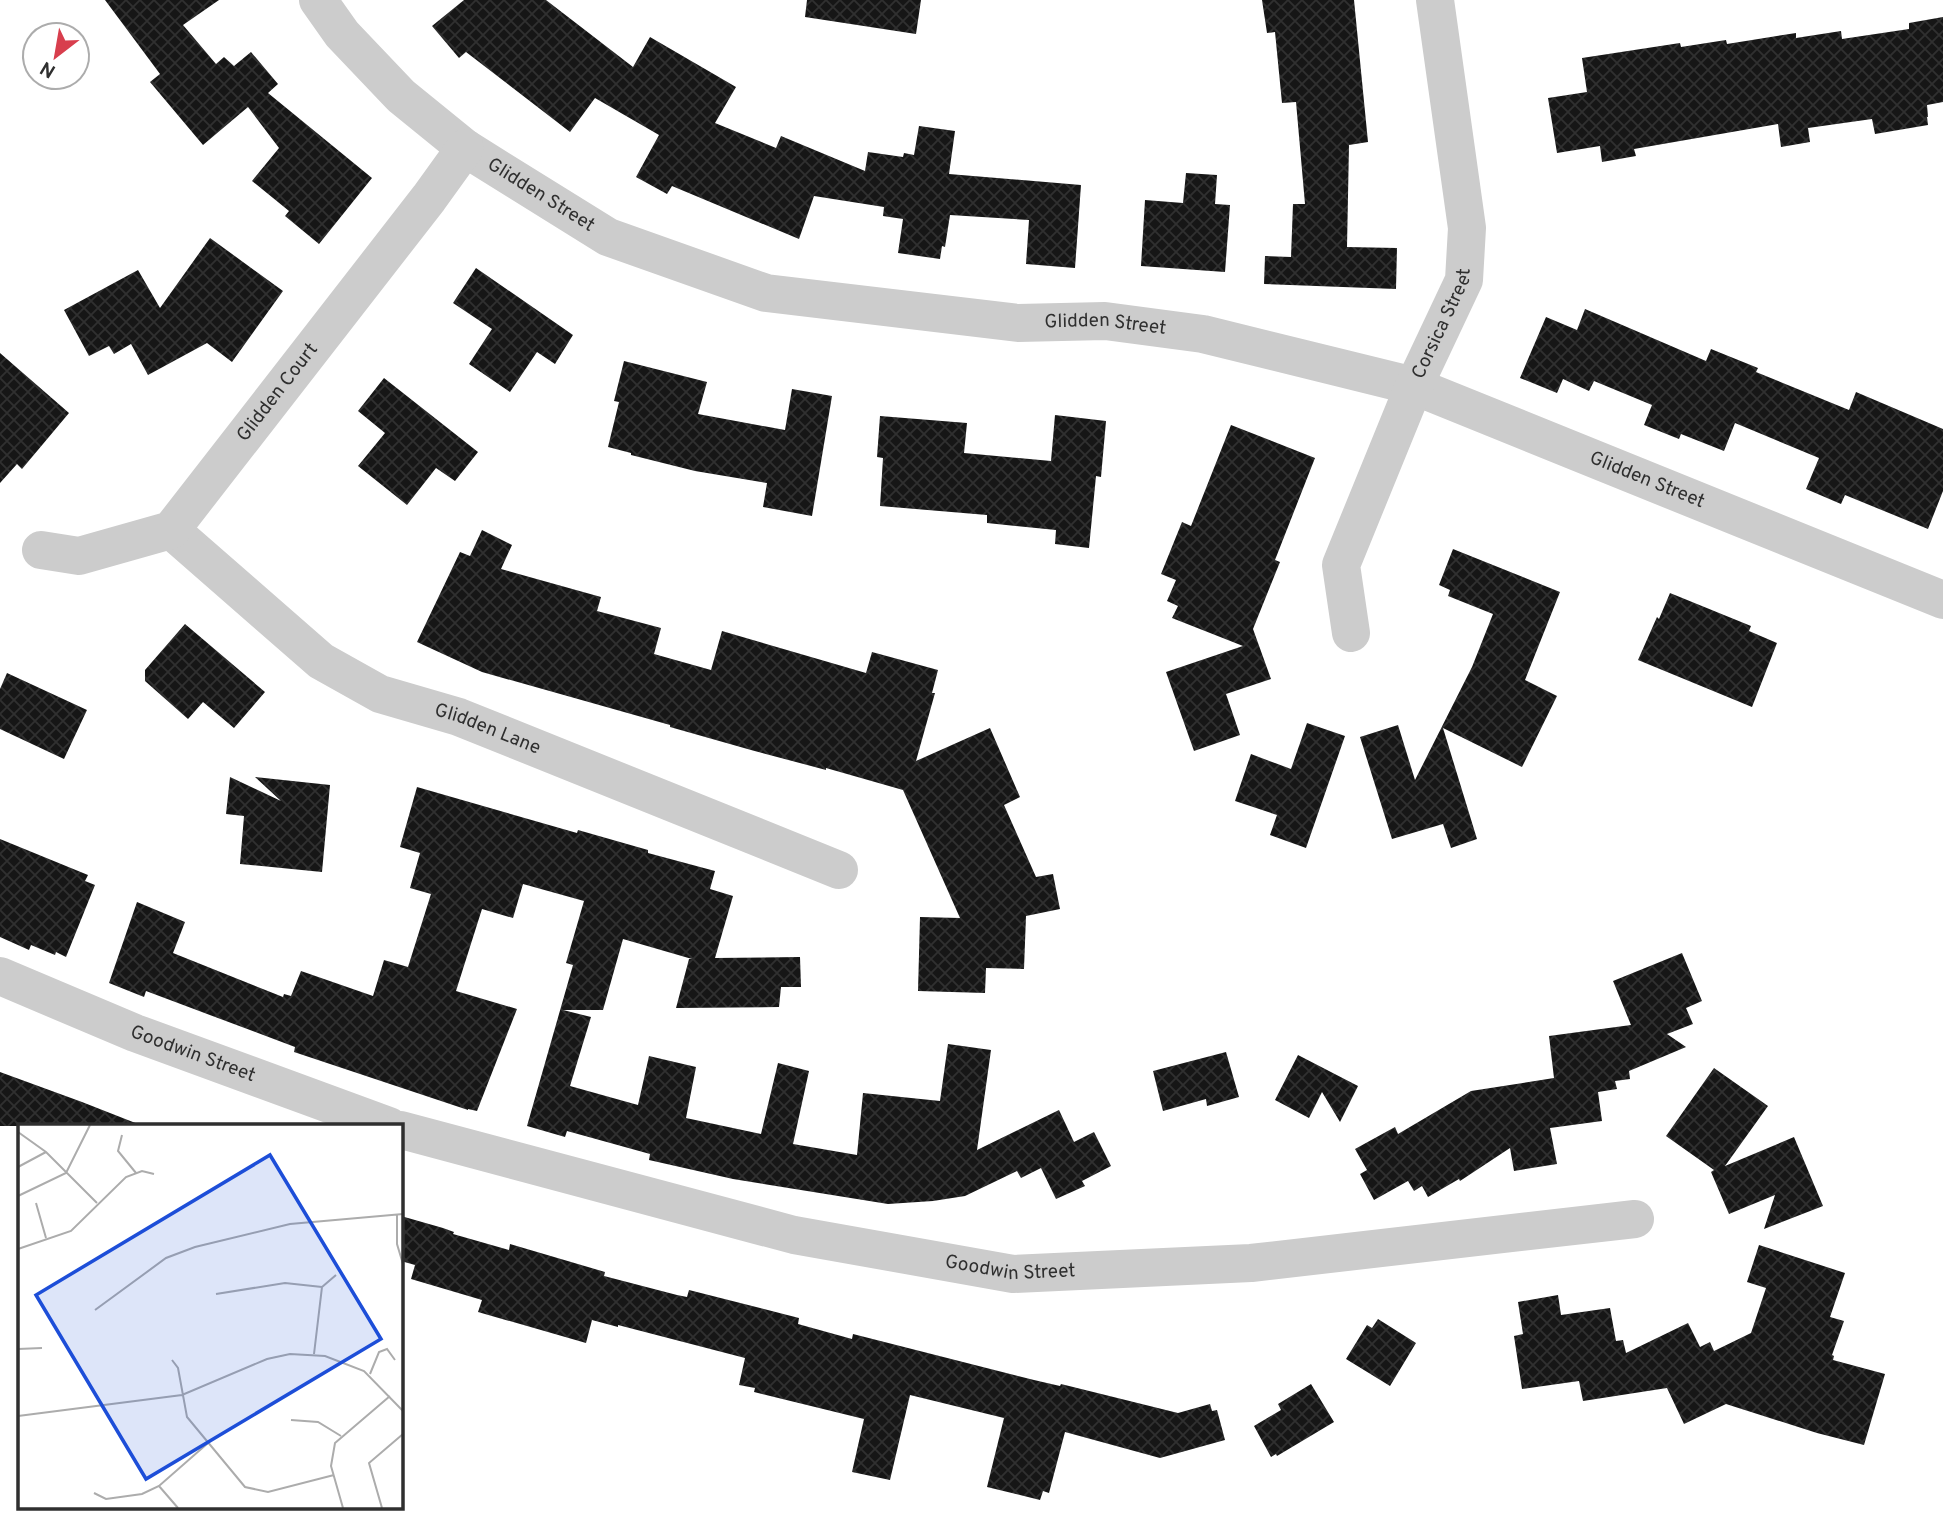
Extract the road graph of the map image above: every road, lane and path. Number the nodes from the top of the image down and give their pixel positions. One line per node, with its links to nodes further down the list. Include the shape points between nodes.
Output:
1 (318, 0): 3 (street, Glidden Street, via 342,34 401,96)
2 (1435, 0): 4 (street, Corsica Street, via 1467,228 1464,280)
3 (465, 148): 4 (street, Glidden Street, via 608,237 766,293 1018,323 1105,321 1203,334); 5 (street, Glidden Court)
4 (1414, 386): 7 (street, Glidden Street); 8 (street, Corsica Street, via 1341,565)
5 (172, 530): 6 (street, via 79,556); 9 (street, Glidden Lane, via 321,661 380,694 459,717)
6 (41, 550)
7 (1943, 600)
8 (1352, 633)
9 (839, 870)
10 (0, 976): 11 (street, Goodwin Street, via 135,1033)
11 (384, 1124)
12 (402, 1130): 13 (street, Goodwin Street, via 794,1234 1013,1274 1251,1264)
13 (1634, 1219)

